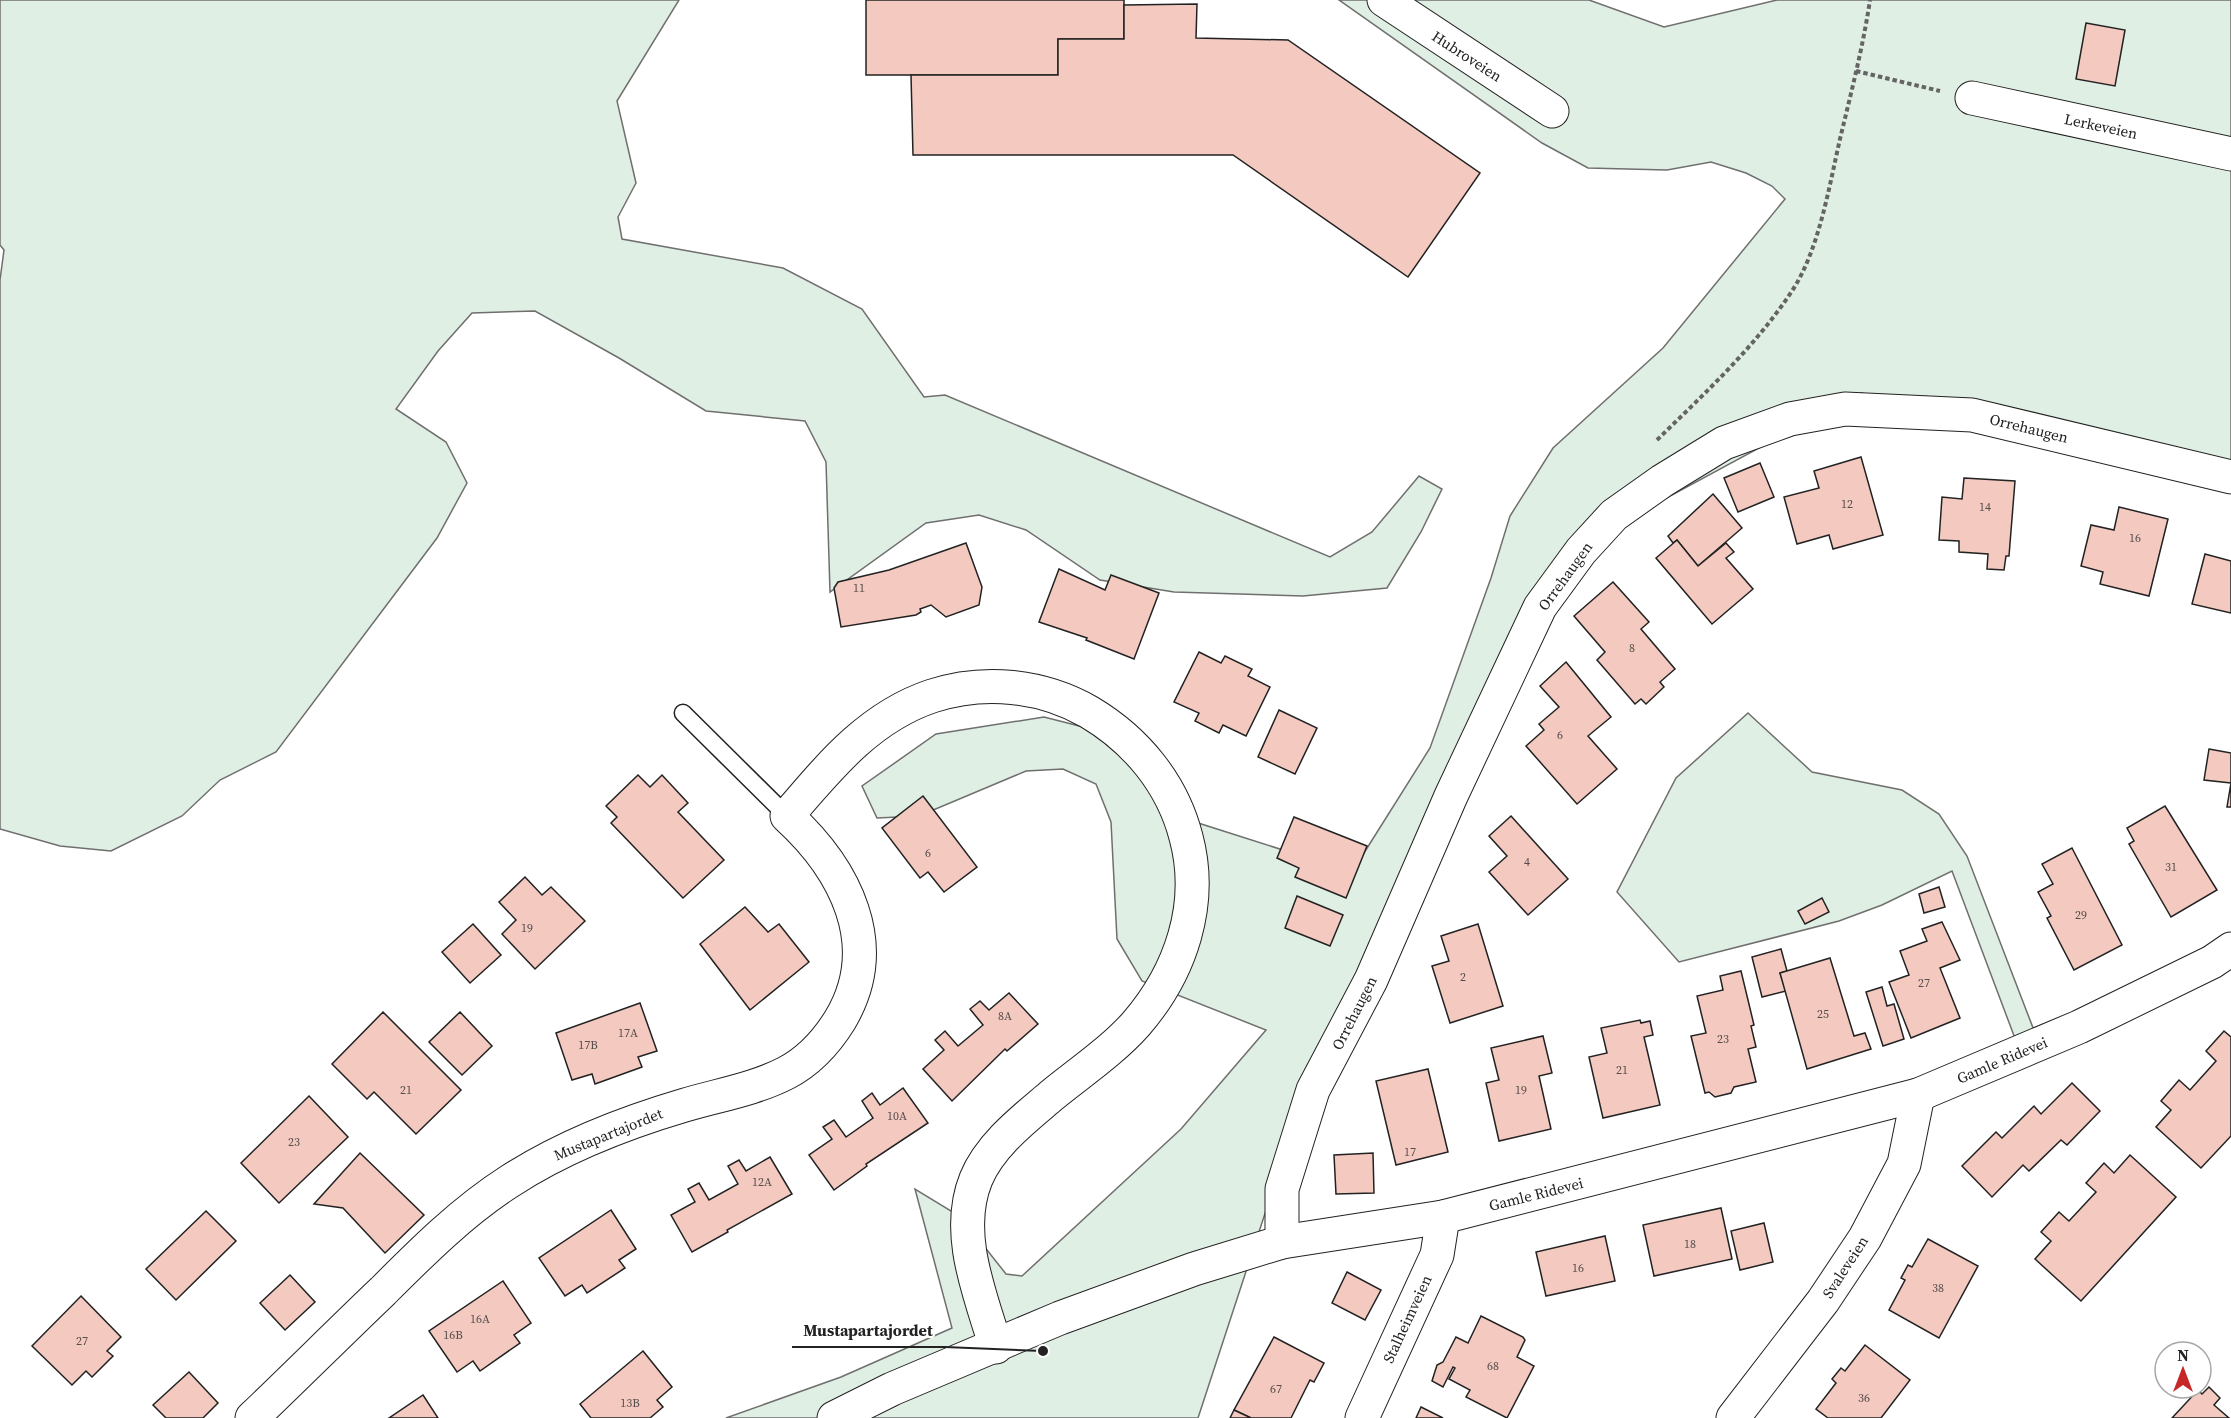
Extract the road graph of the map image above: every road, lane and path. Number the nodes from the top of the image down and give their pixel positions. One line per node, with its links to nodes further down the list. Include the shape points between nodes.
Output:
1 (1384, 0): 5 (street, Hubroveien)
2 (1870, 0): 3 (path)
3 (1856, 70): 4 (path); 7 (path, via 1815,239 1793,289 1760,334 1714,385)
4 (1972, 98): 6 (street, Lerkeveien)
5 (1552, 111)
6 (2231, 154)
7 (1655, 441)
8 (2231, 477): 14 (street, Orrehaugen, via 1972,415 1845,409 1790,419 1724,443 1614,515 1581,551 1540,607 1451,796 1371,980 1313,1090 1282,1189)
9 (683, 713): 10 (lane)
10 (788, 816): 15 (street, via 840,754 894,712 943,692 1003,686 1060,698 1089,712 1121,735 1164,784 1183,824 1193,879 1191,916 1180,955 1161,991 1125,1036 1007,1136 977,1178 969,1202 967,1239); 16 (street, Mustapartajordet, via 817,846 838,877 859,933 860,958 854,993 832,1033 814,1054 787,1073 624,1125 520,1174 458,1220)
11 (2231, 949): 12 (street, Gamle Ridevei, via 2079,1027)
12 (1918, 1095): 13 (street, Gamle Ridevei); 19 (street, Svaleveien, via 1904,1164 1865,1238 1823,1301)
13 (1443, 1216): 14 (street, Gamle Ridevei); 18 (street, Stalheimveien, via 1437,1255)
14 (1282, 1242): 15 (street, Gamle Ridevei, via 1071,1314)
15 (996, 1347): 17 (street, Gamle Ridevei, via 892,1389)
16 (252, 1418)
17 (834, 1418)
18 (1362, 1418)
19 (1733, 1418)

